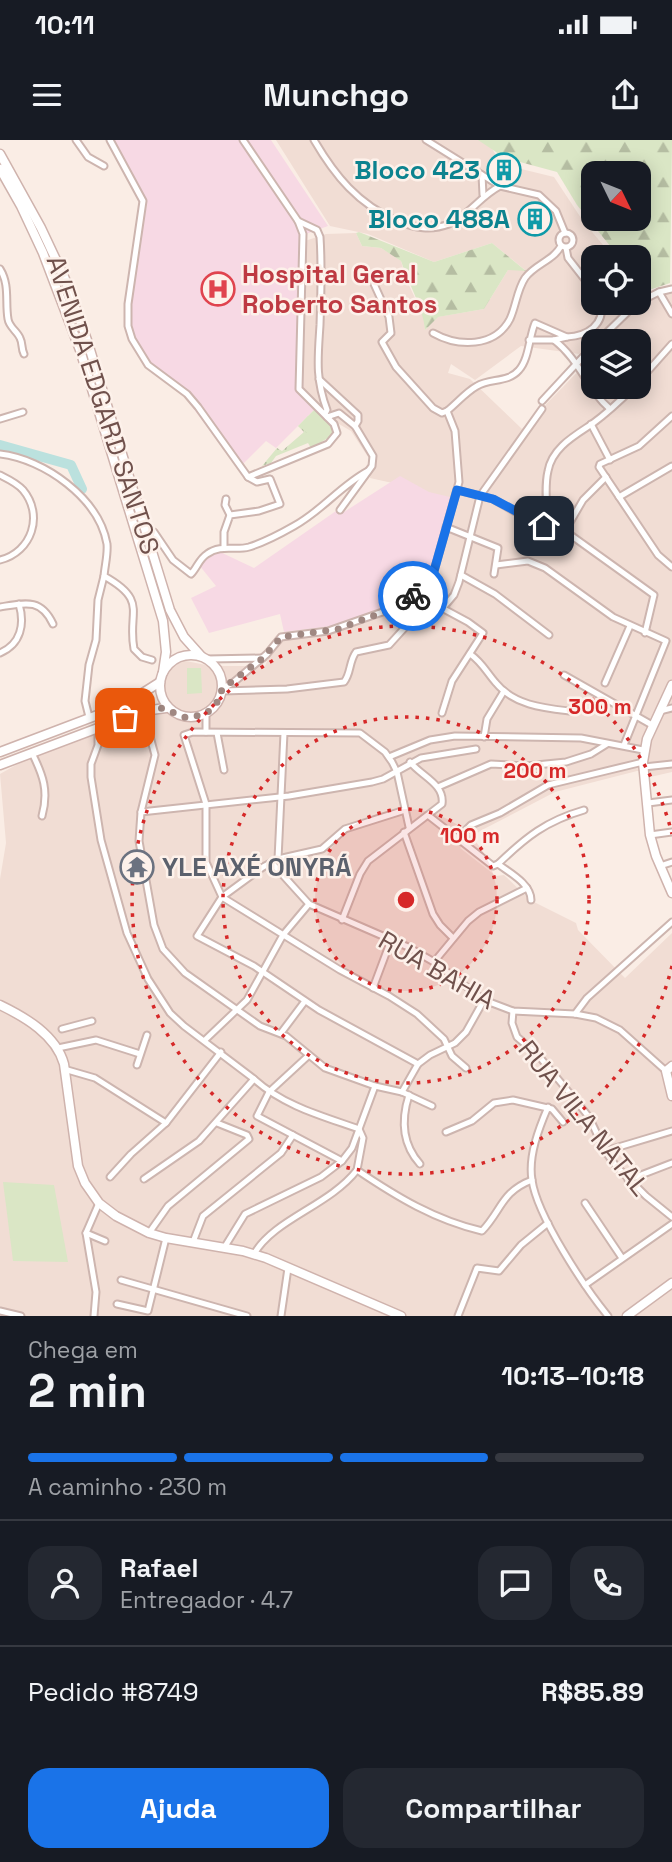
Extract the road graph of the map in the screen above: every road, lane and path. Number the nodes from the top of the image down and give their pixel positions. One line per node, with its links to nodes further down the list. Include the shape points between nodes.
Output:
1 (75, 140): 7 (street, via 88,157)
2 (110, 140): 52 (street, via 143,201 128,304 130,334 148,365 198,407)
3 (243, 140): 12 (street)
4 (314, 140): 11 (street, via 357,197 408,225 445,225 466,214)
5 (426, 140): 9 (street)
6 (0, 154): 81 (main road, AVENIDA EDGARD SANTOS, via 65,279 170,610)
7 (104, 166)
8 (0, 169): 80 (main road, AVENIDA EDGARD SANTOS, via 31,225 80,350)
9 (482, 175): 10 (street); 11 (street)
10 (500, 186): 11 (street); 13 (street, via 532,192 546,200)
11 (483, 195)
12 (298, 221): 34 (street, via 317,230 320,237); 41 (street, via 304,240 299,389)
13 (565, 233): 14 (street, via 559,237); 14 (street, via 573,240)
14 (563, 247): 16 (street); 25 (street, via 526,277 510,318 497,333 467,344)
15 (0, 269): 30 (street, via 8,296 8,318 21,338)
16 (581, 275)
17 (374, 284): 39 (street, via 391,324 382,342 389,358 433,408)
18 (672, 289): 19 (street)
19 (659, 292): 20 (street); 21 (street)
20 (651, 296)
21 (672, 314)
22 (601, 315): 26 (street, via 594,327)
23 (625, 315): 24 (street)
24 (610, 329)
25 (433, 333)
26 (567, 337): 27 (street, via 537,322); 28 (street)
27 (529, 340): 28 (street); 39 (street, via 519,370 508,378 479,385)
28 (554, 340): 32 (street)
29 (672, 344): 33 (street)
30 (24, 354)
31 (581, 359): 32 (street)
32 (577, 363): 36 (street); 38 (street)
33 (651, 368)
34 (319, 379): 41 (street); 45 (street, via 358,415)
35 (621, 399): 38 (street)
36 (542, 401)
37 (542, 409): 54 (street)
38 (610, 409): 44 (street)
39 (447, 411): 53 (street, via 455,431)
40 (23, 412): 43 (street)
41 (326, 415): 45 (street, via 339,413); 52 (street, via 336,428 333,441)
42 (672, 416): 47 (street, via 639,446)
43 (0, 419)
44 (591, 424): 47 (street); 59 (street, via 561,446 550,462)
45 (355, 426): 49 (street, via 373,456)
46 (0, 454): 70 (street, via 49,472 84,499 105,537)
47 (610, 460): 50 (street, via 599,465)
48 (672, 466): 55 (street)
49 (368, 471): 57 (street); 64 (street, via 292,527 249,547)
50 (604, 474): 55 (street); 61 (street)
51 (0, 475): 65 (street, via 24,491 32,506 33,523 26,547)
52 (248, 477): 58 (street, via 257,482 270,479 280,503)
53 (457, 490): 54 (street); 60 (street)
54 (480, 496): 59 (street); 63 (street)
55 (619, 497): 67 (street, via 658,555)
56 (226, 499): 58 (street)
57 (340, 510)
58 (230, 514): 64 (street)
59 (548, 526): 61 (street)
60 (446, 527): 63 (street); 71 (street, via 432,575)
61 (565, 531): 78 (street, via 652,593 655,597)
62 (154, 532): 64 (street, via 173,560 191,575 205,555)
63 (468, 538): 66 (street, via 498,548); 69 (street)
64 (224, 547)
65 (0, 560)
66 (496, 565): 68 (street); 77 (street, via 528,561 545,568 593,605)
67 (672, 567)
68 (494, 574)
69 (461, 575): 75 (street); 79 (street)
70 (104, 576): 86 (street, via 129,597 134,610 134,649); 104 (street, via 85,701)
71 (416, 594): 72 (street); 85 (street, via 394,608 338,629 281,637)
72 (428, 602): 75 (street); 93 (street, via 389,645 356,652 344,682)
73 (19, 604): 74 (street); 76 (street, via 41,606); 82 (street, via 23,627)
74 (0, 607)
75 (443, 608): 83 (street, via 481,630)
76 (53, 624)
77 (630, 626): 78 (street); 90 (street)
78 (645, 633): 103 (street, via 666,643)
79 (549, 635)
80 (166, 637): 81 (main road, via 176,643); 87 (main road, AVENIDA EDGARD SANTOS)
81 (184, 637): 84 (main road, AVENIDA EDGARD SANTOS)
82 (0, 653)
83 (470, 654): 94 (street); 101 (street, via 452,681)
84 (204, 658): 85 (street); 87 (main road, via 179,657); 93 (main road, via 216,667)
85 (263, 658): 93 (street)
86 (152, 660)
87 (163, 672): 89 (main road)
88 (564, 675): 103 (street)
89 (160, 682): 92 (main road); 96 (main road)
90 (604, 683)
91 (672, 685): 99 (main road)
92 (148, 690): 95 (main road, via 157,699); 104 (main road, via 124,705)
93 (222, 690): 102 (main road)
94 (504, 691): 100 (street, via 538,707); 110 (street, via 487,719)
95 (156, 708): 96 (main road); 98 (main road)
96 (166, 708): 102 (main road, via 187,718)
97 (672, 708): 99 (street)
98 (143, 711): 106 (main road); 131 (street, via 155,755)
99 (660, 711): 105 (main road)
100 (569, 712)
101 (442, 713)
102 (206, 714): 107 (street)
103 (634, 716): 105 (street); 112 (street)
104 (89, 717): 115 (main road)
105 (652, 725): 114 (main road)
106 (98, 728): 116 (main road); 165 (street, via 91,777 101,840 127,933 170,1013)
107 (206, 732): 108 (street); 128 (street, via 184,735)
108 (217, 733): 109 (street); 122 (street)
109 (284, 733): 117 (street, via 360,733); 125 (street)
110 (484, 737): 111 (street, via 567,737); 117 (street, via 444,737)
111 (607, 744): 112 (street); 124 (street, via 565,762 491,764)
112 (624, 745): 114 (street)
113 (476, 749): 118 (street)
114 (643, 750): 119 (main road)
115 (0, 752)
116 (32, 753): 121 (main road); 132 (street, via 45,784)
117 (389, 757): 123 (street)
118 (410, 762): 123 (street); 124 (street)
119 (643, 764): 120 (street); 127 (main road); 137 (street, via 548,785 471,825)
120 (672, 764)
121 (0, 765)
122 (223, 770)
123 (397, 772): 125 (street, via 372,782); 129 (street)
124 (438, 787): 133 (street, via 442,804)
125 (281, 796): 128 (street); 138 (street)
126 (672, 800): 127 (street)
127 (648, 803): 136 (main road)
128 (206, 804): 131 (street); 144 (street, via 206,862)
129 (405, 810): 134 (street); 138 (street, via 345,830 322,849)
130 (584, 810): 140 (street, via 536,830)
131 (141, 813): 158 (street, via 141,862 158,937 185,972)
132 (42, 816)
133 (429, 816): 134 (street); 137 (street)
134 (406, 830): 147 (street, via 368,861); 150 (street, via 433,914)
135 (672, 832): 136 (street)
136 (650, 835): 141 (main road)
137 (457, 839): 140 (street, via 489,865)
138 (275, 861): 144 (street); 146 (street, RUA BAHIA)
139 (672, 862): 141 (street)
140 (497, 865): 142 (street)
141 (660, 866): 143 (main road)
142 (527, 888): 145 (street); 150 (street, via 479,912)
143 (672, 893)
144 (222, 897): 149 (street); 153 (street, via 198,939)
145 (530, 900)
146 (309, 904): 147 (street, RUA BAHIA); 149 (street)
147 (342, 920): 151 (street, RUA BAHIA)
148 (672, 922): 160 (street, via 595,990)
149 (283, 935): 153 (street); 154 (street)
150 (453, 937): 152 (street)
151 (391, 940): 152 (street, RUA BAHIA); 154 (street)
152 (434, 962): 155 (street, RUA BAHIA)
153 (261, 971): 156 (street); 158 (street)
154 (373, 988): 166 (street, via 417,1014)
155 (485, 1000): 159 (street, RUA BAHIA); 166 (street, via 466,1032)
156 (305, 1001): 163 (street); 171 (street)
157 (0, 1004): 167 (main road, via 43,1032)
158 (239, 1010): 163 (street, via 260,1026); 165 (street)
159 (513, 1011): 160 (street, RUA BAHIA); 190 (street, RUA VILA NATAL, via 517,1037 538,1055 589,1117)
160 (575, 1014): 174 (street, RUA BAHIA, via 620,1030)
161 (92, 1021): 162 (street)
162 (62, 1029)
163 (281, 1033): 170 (street)
164 (147, 1035): 169 (street)
165 (205, 1040): 168 (street)
166 (447, 1047): 171 (street); 173 (street)
167 (58, 1048): 169 (street, via 96,1040); 175 (main road)
168 (221, 1052): 176 (street); 184 (street)
169 (141, 1054): 172 (street)
170 (308, 1056): 177 (street, via 331,1071); 178 (street)
171 (418, 1064): 179 (street)
172 (137, 1065)
173 (466, 1068)
174 (669, 1068): 180 (main road, RUA BAHIA)
175 (64, 1069): 184 (street, via 95,1078); 199 (main road, via 78,1166)
176 (254, 1079): 178 (street); 185 (street)
177 (375, 1086): 179 (street); 186 (street)
178 (269, 1092): 186 (street); 189 (street, via 257,1115)
179 (406, 1094): 181 (street); 193 (street, via 404,1134)
180 (672, 1096)
181 (432, 1106)
182 (548, 1107): 183 (street); 188 (street, via 520,1101 494,1103 472,1121); 197 (street, via 538,1133)
183 (563, 1122)
184 (166, 1123): 195 (street)
185 (217, 1123): 196 (street, via 193,1146); 205 (street, via 249,1139 171,1203)
186 (359, 1129): 191 (street); 194 (street, via 363,1138)
187 (672, 1131): 190 (street)
188 (446, 1132)
189 (293, 1135): 191 (street); 208 (street, via 281,1153 203,1216)
190 (605, 1151): 198 (street, RUA VILA NATAL)
191 (342, 1161): 209 (street, via 321,1177 244,1214)
192 (672, 1163): 198 (street)
193 (420, 1164)
194 (358, 1170): 197 (street, via 434,1217 482,1231 506,1196); 210 (street, via 333,1194 267,1237)
195 (110, 1177)
196 (144, 1179)
197 (532, 1180): 202 (street)
198 (628, 1180): 201 (street, RUA VILA NATAL)
199 (100, 1203): 204 (street); 205 (main road)
200 (585, 1203): 211 (street)
201 (672, 1217)
202 (548, 1223): 215 (street); 224 (street, via 499,1271 479,1267)
203 (672, 1224): 211 (street)
204 (86, 1233): 207 (street); 220 (street, via 96,1292)
205 (149, 1233): 206 (main road)
206 (166, 1238): 208 (main road); 216 (street)
207 (105, 1241)
208 (193, 1242): 209 (main road)
209 (224, 1248): 210 (main road)
210 (254, 1254): 212 (main road)
211 (622, 1258): 215 (street)
212 (288, 1268): 222 (street); 223 (main road)
213 (121, 1280): 216 (street)
214 (672, 1283): 226 (main road)
215 (585, 1285): 225 (street)
216 (154, 1290): 217 (street, via 148,1311); 221 (street)
217 (117, 1304)
218 (0, 1311): 219 (street)
219 (21, 1316)
220 (94, 1316)
221 (247, 1316)
222 (281, 1316)
223 (401, 1316)
224 (458, 1316)
225 (608, 1316)
226 (627, 1316)

